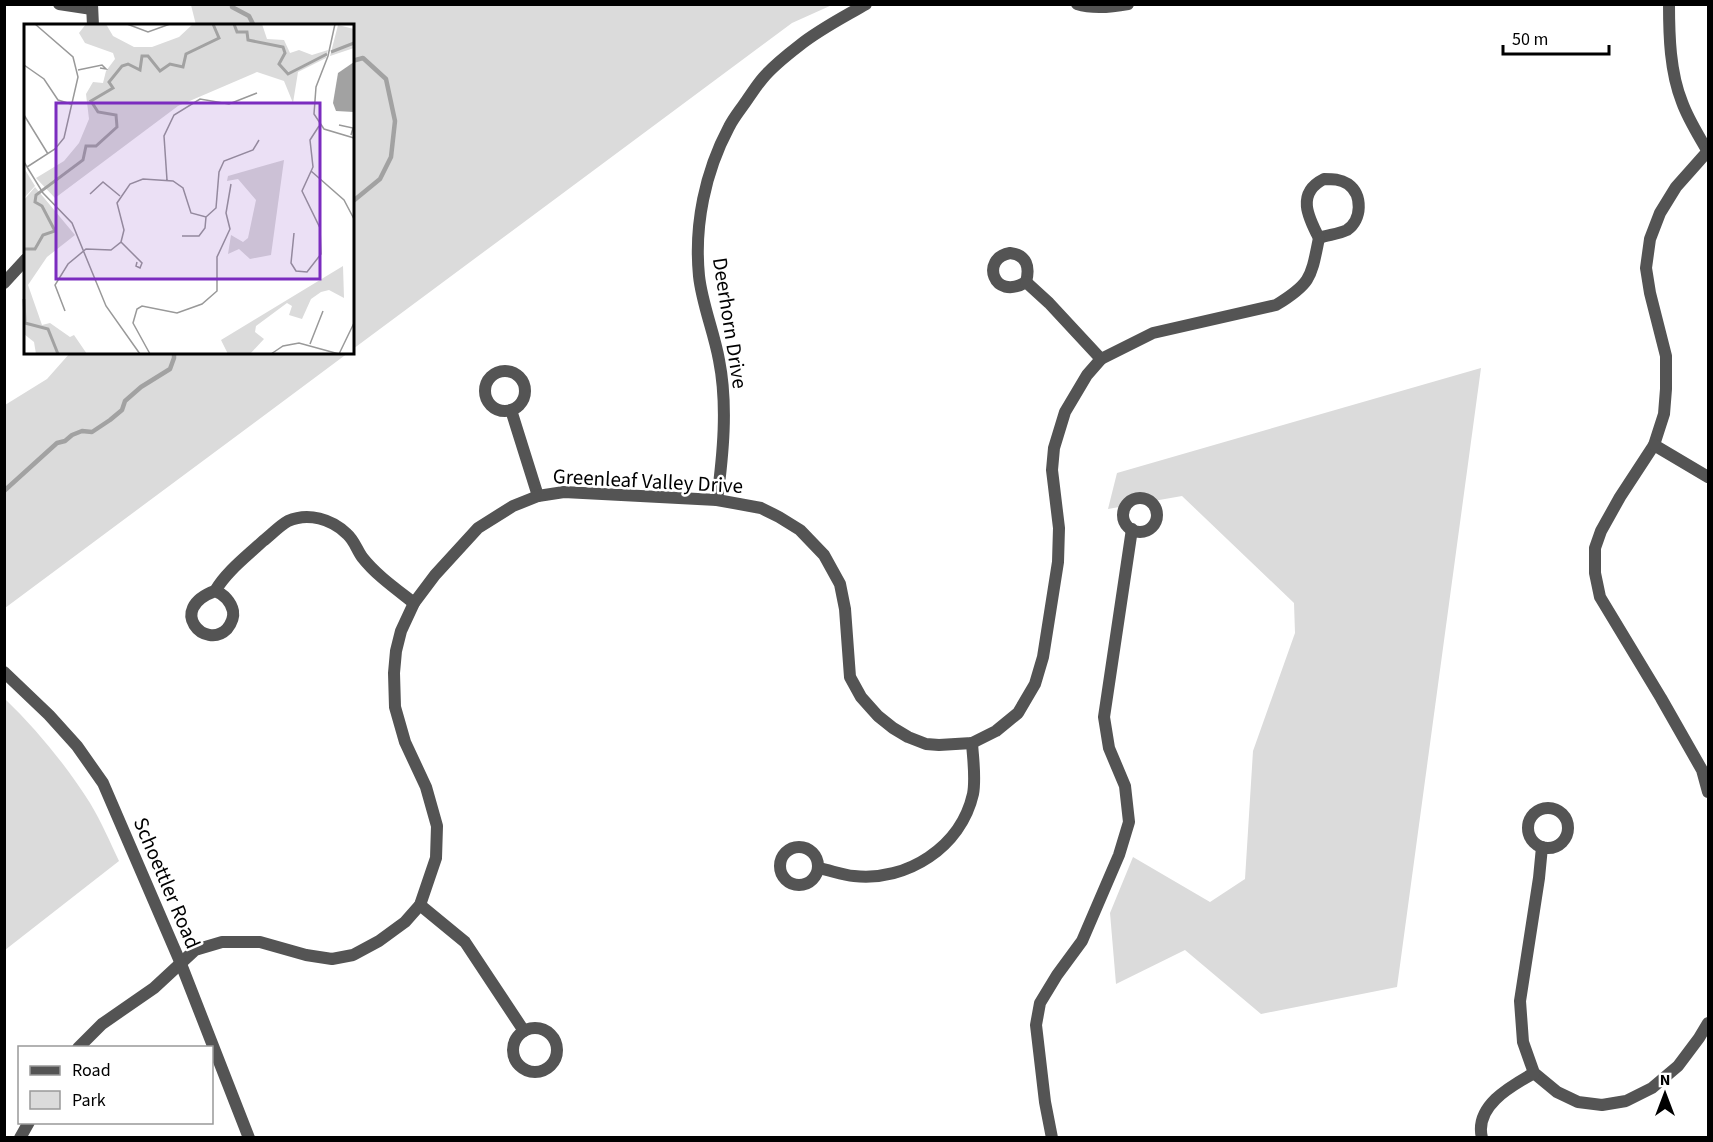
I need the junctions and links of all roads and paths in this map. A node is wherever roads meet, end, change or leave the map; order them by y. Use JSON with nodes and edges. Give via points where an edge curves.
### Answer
{"nodes":[{"id":1,"x":59,"y":4,"type":"edge"},
{"id":2,"x":866,"y":4,"type":"edge"},
{"id":3,"x":1077,"y":4,"type":"edge"},
{"id":4,"x":1128,"y":4,"type":"edge"},
{"id":5,"x":1669,"y":4,"type":"edge"},
{"id":6,"x":92,"y":7,"type":"edge"},
{"id":7,"x":93,"y":24,"type":"edge"},
{"id":8,"x":1708,"y":152,"type":"edge"},
{"id":9,"x":1319,"y":238,"type":"junction"},
{"id":10,"x":24,"y":261,"type":"edge"},
{"id":11,"x":1026,"y":282,"type":"dead end"},
{"id":12,"x":4,"y":283,"type":"edge"},
{"id":13,"x":1101,"y":359,"type":"junction"},
{"id":14,"x":511,"y":410,"type":"dead end"},
{"id":15,"x":1654,"y":445,"type":"junction"},
{"id":16,"x":1708,"y":477,"type":"edge"},
{"id":17,"x":538,"y":496,"type":"junction"},
{"id":18,"x":717,"y":500,"type":"junction"},
{"id":19,"x":1132,"y":530,"type":"dead end"},
{"id":20,"x":215,"y":591,"type":"dead end"},
{"id":21,"x":414,"y":603,"type":"junction"},
{"id":22,"x":4,"y":672,"type":"edge"},
{"id":23,"x":972,"y":743,"type":"junction"},
{"id":24,"x":1708,"y":792,"type":"edge"},
{"id":25,"x":1542,"y":847,"type":"dead end"},
{"id":26,"x":818,"y":867,"type":"dead end"},
{"id":27,"x":420,"y":905,"type":"junction"},
{"id":28,"x":181,"y":964,"type":"junction"},
{"id":29,"x":1708,"y":1023,"type":"edge"},
{"id":30,"x":524,"y":1030,"type":"dead end"},
{"id":31,"x":79,"y":1046,"type":"edge"},
{"id":32,"x":1534,"y":1073,"type":"junction"},
{"id":33,"x":28,"y":1124,"type":"edge"},
{"id":34,"x":20,"y":1137,"type":"edge"},
{"id":35,"x":249,"y":1137,"type":"edge"},
{"id":36,"x":1052,"y":1137,"type":"edge"},
{"id":37,"x":1482,"y":1137,"type":"edge"}],
"edges":[{"from":1,"to":6,"type":"street"},
{"from":2,"to":18,"type":"street","name":"Deerhorn Drive","via":[[816,33],[763,77],[730,125],[704,190],[699,276],[720,363],[724,430]]},
{"from":3,"to":4,"type":"street"},
{"from":5,"to":8,"type":"street","via":[[1674,72],[1681,101]]},
{"from":6,"to":7,"type":"street"},
{"from":8,"to":15,"type":"street","via":[[1676,187],[1650,239],[1646,268],[1666,356],[1664,414]]},
{"from":9,"to":9,"type":"street","via":[[1346,230],[1358,217],[1358,199],[1349,185],[1341,181],[1324,179],[1316,183],[1306,199],[1306,209]]},
{"from":9,"to":13,"type":"street","name":"Greenleaf Valley Drive","via":[[1313,270],[1305,284],[1276,305],[1154,333]]},
{"from":10,"to":12,"type":"street"},
{"from":11,"to":13,"type":"street"},
{"from":13,"to":23,"type":"street","name":"Greenleaf Valley Drive","via":[[1072,398],[1054,448],[1058,562],[1035,684],[1018,713],[996,731]]},
{"from":14,"to":17,"type":"street"},
{"from":15,"to":16,"type":"street"},
{"from":15,"to":24,"type":"street","via":[[1601,531],[1595,548],[1595,573],[1600,597],[1702,770]]},
{"from":17,"to":18,"type":"street","name":"Greenleaf Valley Drive","via":[[564,492]]},
{"from":17,"to":21,"type":"street","name":"Greenleaf Valley Drive","via":[[478,528]]},
{"from":18,"to":23,"type":"street","name":"Greenleaf Valley Drive","via":[[761,508],[800,530],[824,555],[840,584],[850,677],[878,716],[908,737],[926,744]]},
{"from":19,"to":36,"type":"street","via":[[1104,717],[1109,748],[1125,786],[1129,822],[1082,941],[1041,1003],[1036,1025]]},
{"from":20,"to":21,"type":"street","via":[[229,572],[273,533],[302,517],[334,523],[349,535],[362,557],[381,576]]},
{"from":21,"to":27,"type":"street","name":"Greenleaf Valley Drive","via":[[401,631],[394,673],[397,716],[426,787],[436,826],[436,858]]},
{"from":22,"to":28,"type":"street","name":"Schoettler Road","via":[[77,746],[103,783]]},
{"from":23,"to":26,"type":"street","via":[[973,793],[966,815],[942,847],[924,862],[894,874],[875,876],[854,876]]},
{"from":25,"to":32,"type":"street","via":[[1520,1001],[1522,1042]]},
{"from":27,"to":28,"type":"street","name":"Greenleaf Valley Drive","via":[[405,922],[353,955],[332,959],[260,942],[222,942],[195,950]]},
{"from":27,"to":30,"type":"street","via":[[465,942]]},
{"from":28,"to":31,"type":"street","name":"Greenleaf Valley Drive"},
{"from":28,"to":35,"type":"street","name":"Schoettler Road"},
{"from":29,"to":32,"type":"street","via":[[1678,1066],[1652,1088],[1626,1101],[1602,1105],[1578,1102],[1557,1092]]},
{"from":32,"to":37,"type":"street","via":[[1499,1095],[1484,1115]]},
{"from":33,"to":34,"type":"street"}]}
